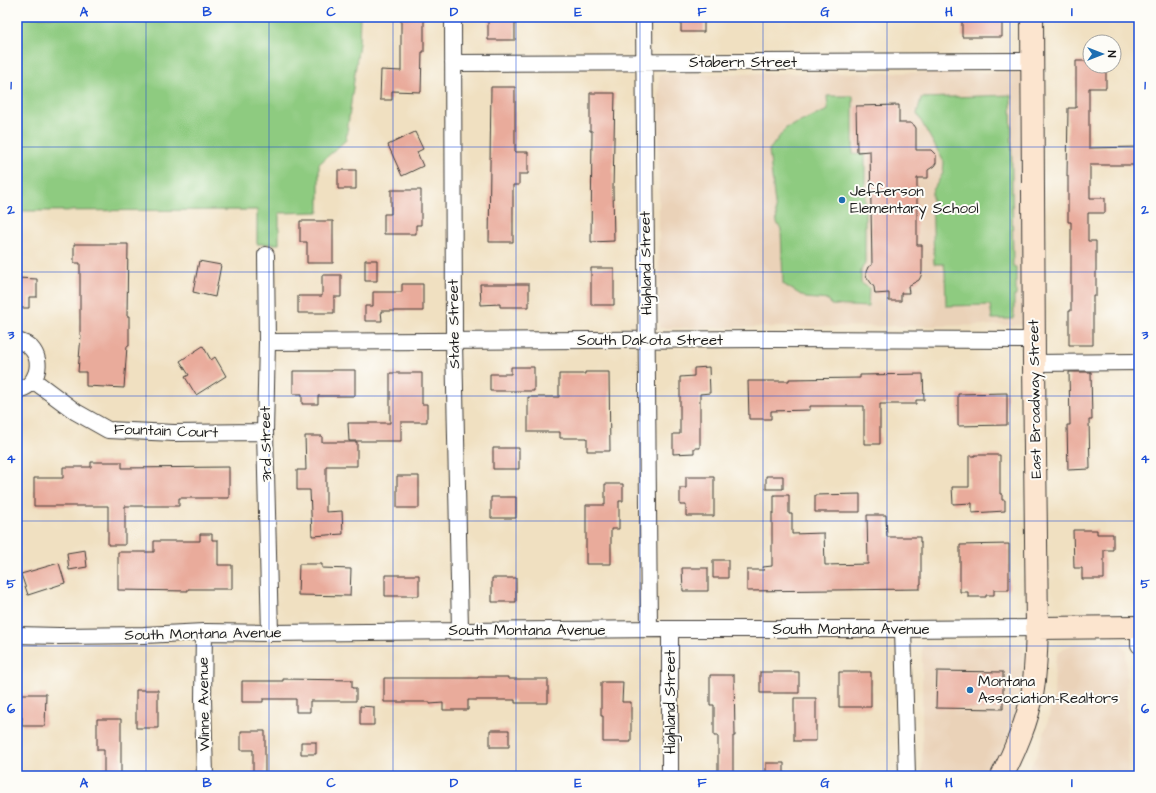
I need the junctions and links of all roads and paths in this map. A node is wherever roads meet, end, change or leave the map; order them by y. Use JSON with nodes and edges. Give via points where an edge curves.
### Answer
{"nodes":[{"id":1,"x":453,"y":17,"type":"edge"},
{"id":2,"x":644,"y":17,"type":"edge"},
{"id":3,"x":1032,"y":17,"type":"edge"},
{"id":4,"x":1033,"y":60,"type":"junction"},
{"id":5,"x":644,"y":62,"type":"junction"},
{"id":6,"x":453,"y":63,"type":"junction"},
{"id":7,"x":266,"y":255,"type":"dead end"},
{"id":8,"x":646,"y":340,"type":"junction"},
{"id":9,"x":1034,"y":340,"type":"junction"},
{"id":10,"x":17,"y":341,"type":"edge"},
{"id":11,"x":454,"y":341,"type":"junction"},
{"id":12,"x":267,"y":342,"type":"junction"},
{"id":13,"x":1139,"y":362,"type":"edge"},
{"id":14,"x":1034,"y":363,"type":"junction"},
{"id":15,"x":33,"y":380,"type":"junction"},
{"id":16,"x":17,"y":390,"type":"edge"},
{"id":17,"x":265,"y":432,"type":"junction"},
{"id":18,"x":1139,"y":627,"type":"edge"},
{"id":19,"x":1037,"y":628,"type":"junction"},
{"id":20,"x":649,"y":629,"type":"junction"},
{"id":21,"x":670,"y":629,"type":"junction"},
{"id":22,"x":903,"y":629,"type":"junction"},
{"id":23,"x":460,"y":630,"type":"junction"},
{"id":24,"x":204,"y":632,"type":"junction"},
{"id":25,"x":270,"y":633,"type":"junction"},
{"id":26,"x":17,"y":634,"type":"edge"},
{"id":27,"x":1139,"y":645,"type":"edge"},
{"id":28,"x":205,"y":776,"type":"edge"},
{"id":29,"x":670,"y":776,"type":"edge"},
{"id":30,"x":907,"y":776,"type":"edge"},
{"id":31,"x":1002,"y":776,"type":"edge"}],
"edges":[{"from":1,"to":6,"type":"street","name":"State Street"},
{"from":2,"to":5,"type":"street","name":"Highland Street"},
{"from":3,"to":4,"type":"street","name":"East Broadway Street"},
{"from":4,"to":5,"type":"street","name":"Stabern Street"},
{"from":4,"to":9,"type":"street","name":"East Broadway Street"},
{"from":5,"to":6,"type":"street","name":"Stabern Street"},
{"from":5,"to":8,"type":"street","name":"Highland Street"},
{"from":6,"to":11,"type":"street","name":"State Street"},
{"from":7,"to":12,"type":"street","name":"3rd Street"},
{"from":8,"to":9,"type":"street","name":"South Dakota Street"},
{"from":8,"to":11,"type":"street","name":"South Dakota Street"},
{"from":8,"to":20,"type":"street","name":"Highland Street"},
{"from":9,"to":14,"type":"street","name":"East Broadway Street"},
{"from":10,"to":15,"type":"street","via":[[30,347],[36,354],[37,372]]},
{"from":11,"to":12,"type":"street","name":"South Dakota Street"},
{"from":11,"to":23,"type":"street","name":"State Street"},
{"from":12,"to":17,"type":"street","name":"3rd Street"},
{"from":13,"to":14,"type":"street"},
{"from":14,"to":19,"type":"street","name":"East Broadway Street"},
{"from":15,"to":16,"type":"street","via":[[28,386]]},
{"from":15,"to":17,"type":"street","name":"Fountain Court","via":[[76,412],[108,430],[174,433]]},
{"from":17,"to":25,"type":"street","name":"3rd Street"},
{"from":18,"to":19,"type":"street"},
{"from":18,"to":27,"type":"street"},
{"from":19,"to":22,"type":"street","name":"South Montana Avenue"},
{"from":19,"to":31,"type":"street","name":"East Broadway Street","via":[[1032,697],[1012,758]]},
{"from":20,"to":21,"type":"street","name":"South Montana Avenue"},
{"from":20,"to":23,"type":"street","name":"South Montana Avenue"},
{"from":21,"to":22,"type":"street","name":"South Montana Avenue"},
{"from":21,"to":29,"type":"street","name":"Highland Street"},
{"from":22,"to":30,"type":"street"},
{"from":23,"to":25,"type":"street","name":"South Montana Avenue"},
{"from":24,"to":25,"type":"street","name":"South Montana Avenue"},
{"from":24,"to":26,"type":"street","name":"South Montana Avenue","via":[[59,636]]},
{"from":24,"to":28,"type":"street","name":"Winne Avenue"}]}
